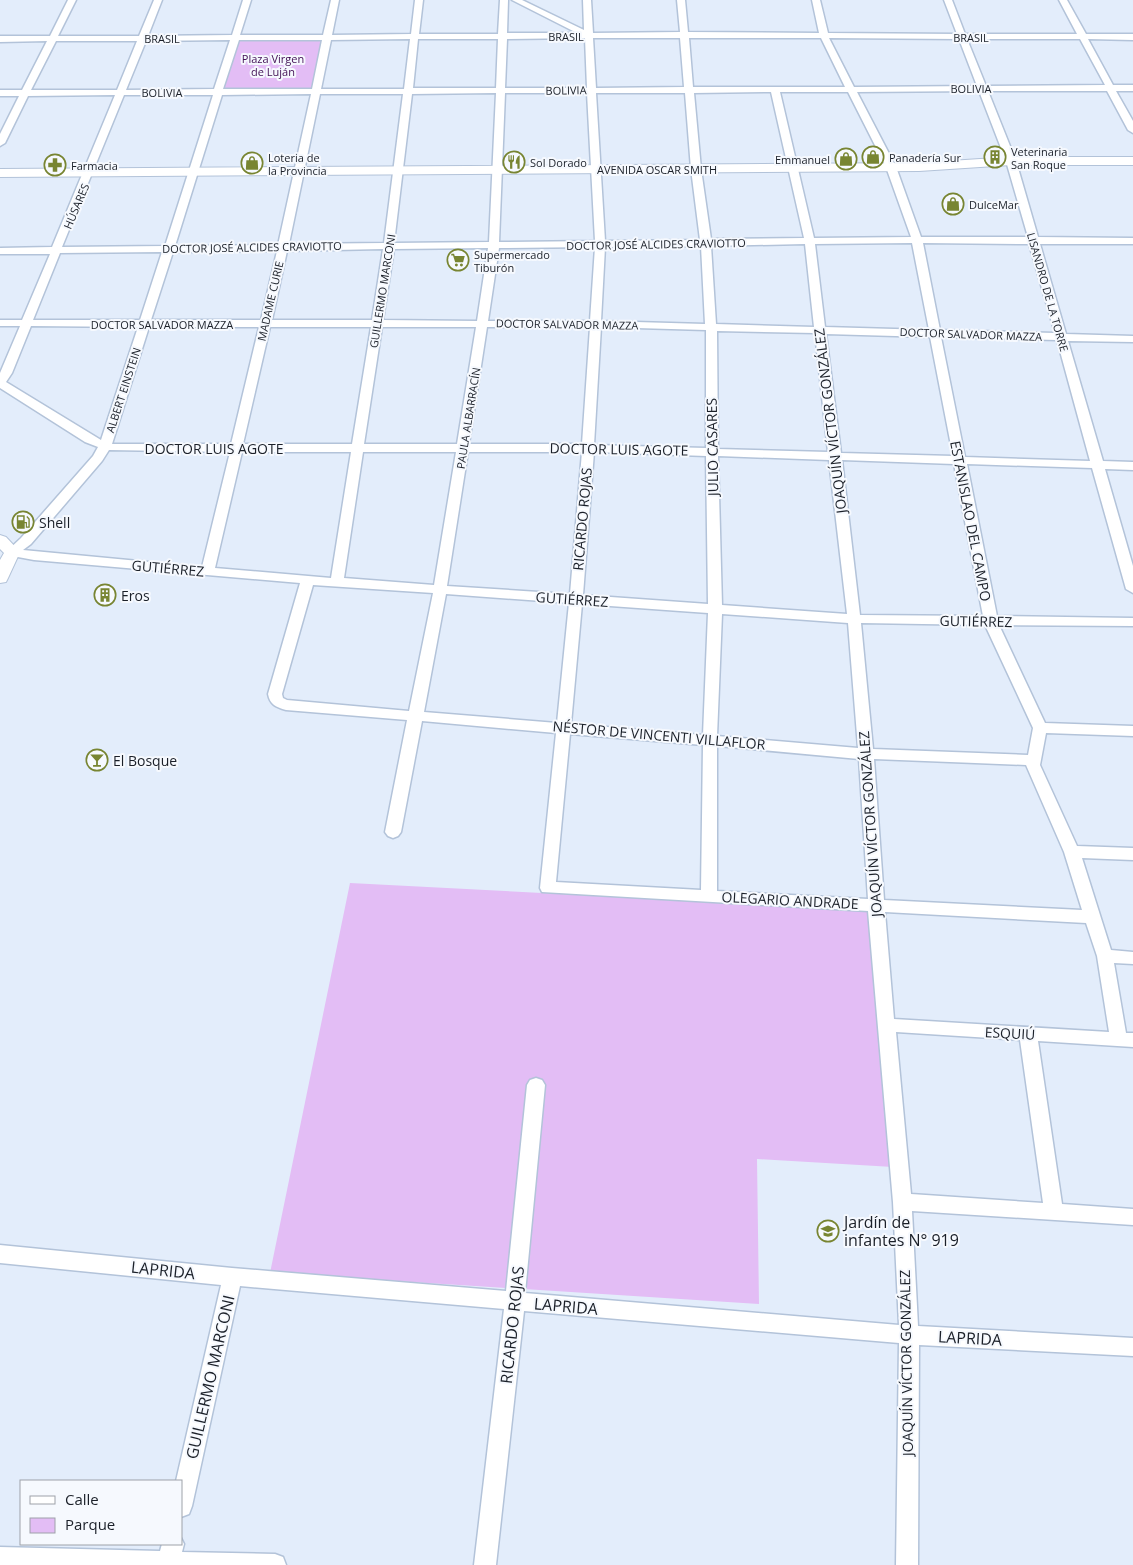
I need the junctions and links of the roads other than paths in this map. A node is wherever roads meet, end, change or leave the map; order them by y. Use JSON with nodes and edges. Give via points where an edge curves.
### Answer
{"nodes":[{"id":1,"x":72,"y":0,"type":"edge"},
{"id":2,"x":158,"y":0,"type":"edge"},
{"id":3,"x":247,"y":0,"type":"edge"},
{"id":4,"x":336,"y":0,"type":"edge"},
{"id":5,"x":419,"y":0,"type":"edge"},
{"id":6,"x":504,"y":0,"type":"edge"},
{"id":7,"x":516,"y":0,"type":"edge"},
{"id":8,"x":587,"y":0,"type":"edge"},
{"id":9,"x":681,"y":0,"type":"edge"},
{"id":10,"x":816,"y":0,"type":"edge"},
{"id":11,"x":948,"y":0,"type":"edge"},
{"id":12,"x":1063,"y":0,"type":"edge"},
{"id":13,"x":684,"y":35,"type":"junction"},
{"id":14,"x":328,"y":36,"type":"junction"},
{"id":15,"x":414,"y":36,"type":"junction"},
{"id":16,"x":501,"y":36,"type":"junction"},
{"id":17,"x":589,"y":36,"type":"junction"},
{"id":18,"x":824,"y":36,"type":"junction"},
{"id":19,"x":235,"y":37,"type":"junction"},
{"id":20,"x":962,"y":37,"type":"junction"},
{"id":21,"x":1082,"y":37,"type":"junction"},
{"id":22,"x":1133,"y":37,"type":"edge"},
{"id":23,"x":52,"y":38,"type":"junction"},
{"id":24,"x":142,"y":38,"type":"junction"},
{"id":25,"x":0,"y":39,"type":"edge"},
{"id":26,"x":851,"y":88,"type":"junction"},
{"id":27,"x":982,"y":88,"type":"junction"},
{"id":28,"x":1110,"y":88,"type":"junction"},
{"id":29,"x":1133,"y":88,"type":"edge"},
{"id":30,"x":689,"y":89,"type":"junction"},
{"id":31,"x":775,"y":89,"type":"junction"},
{"id":32,"x":592,"y":90,"type":"junction"},
{"id":33,"x":315,"y":91,"type":"junction"},
{"id":34,"x":408,"y":91,"type":"junction"},
{"id":35,"x":501,"y":91,"type":"junction"},
{"id":36,"x":121,"y":92,"type":"junction"},
{"id":37,"x":217,"y":92,"type":"junction"},
{"id":38,"x":0,"y":93,"type":"edge"},
{"id":39,"x":24,"y":93,"type":"junction"},
{"id":40,"x":1133,"y":130,"type":"edge"},
{"id":41,"x":0,"y":143,"type":"edge"},
{"id":42,"x":1011,"y":160,"type":"junction"},
{"id":43,"x":1133,"y":161,"type":"edge"},
{"id":44,"x":892,"y":167,"type":"junction"},
{"id":45,"x":794,"y":168,"type":"junction"},
{"id":46,"x":696,"y":169,"type":"junction"},
{"id":47,"x":498,"y":170,"type":"junction"},
{"id":48,"x":597,"y":170,"type":"junction"},
{"id":49,"x":193,"y":171,"type":"junction"},
{"id":50,"x":299,"y":171,"type":"junction"},
{"id":51,"x":399,"y":171,"type":"junction"},
{"id":52,"x":0,"y":173,"type":"edge"},
{"id":53,"x":90,"y":173,"type":"junction"},
{"id":54,"x":917,"y":240,"type":"junction"},
{"id":55,"x":1034,"y":240,"type":"junction"},
{"id":56,"x":1133,"y":241,"type":"edge"},
{"id":57,"x":810,"y":242,"type":"junction"},
{"id":58,"x":600,"y":244,"type":"junction"},
{"id":59,"x":706,"y":244,"type":"junction"},
{"id":60,"x":389,"y":246,"type":"junction"},
{"id":61,"x":494,"y":246,"type":"junction"},
{"id":62,"x":283,"y":247,"type":"junction"},
{"id":63,"x":170,"y":248,"type":"junction"},
{"id":64,"x":57,"y":250,"type":"junction"},
{"id":65,"x":0,"y":251,"type":"edge"},
{"id":66,"x":377,"y":323,"type":"junction"},
{"id":67,"x":0,"y":324,"type":"edge"},
{"id":68,"x":27,"y":324,"type":"junction"},
{"id":69,"x":144,"y":324,"type":"junction"},
{"id":70,"x":266,"y":324,"type":"junction"},
{"id":71,"x":482,"y":324,"type":"junction"},
{"id":72,"x":595,"y":324,"type":"junction"},
{"id":73,"x":712,"y":327,"type":"junction"},
{"id":74,"x":819,"y":329,"type":"junction"},
{"id":75,"x":935,"y":332,"type":"junction"},
{"id":76,"x":1061,"y":337,"type":"junction"},
{"id":77,"x":1133,"y":339,"type":"edge"},
{"id":78,"x":0,"y":382,"type":"edge"},
{"id":79,"x":105,"y":446,"type":"junction"},
{"id":80,"x":464,"y":447,"type":"junction"},
{"id":81,"x":236,"y":448,"type":"junction"},
{"id":82,"x":358,"y":448,"type":"junction"},
{"id":83,"x":588,"y":448,"type":"junction"},
{"id":84,"x":712,"y":452,"type":"junction"},
{"id":85,"x":835,"y":455,"type":"junction"},
{"id":86,"x":958,"y":460,"type":"junction"},
{"id":87,"x":1098,"y":464,"type":"junction"},
{"id":88,"x":1133,"y":466,"type":"edge"},
{"id":89,"x":0,"y":540,"type":"edge"},
{"id":90,"x":12,"y":552,"type":"junction"},
{"id":91,"x":208,"y":571,"type":"junction"},
{"id":92,"x":0,"y":578,"type":"edge"},
{"id":93,"x":308,"y":580,"type":"junction"},
{"id":94,"x":337,"y":582,"type":"junction"},
{"id":95,"x":1133,"y":589,"type":"edge"},
{"id":96,"x":440,"y":590,"type":"junction"},
{"id":97,"x":576,"y":599,"type":"junction"},
{"id":98,"x":716,"y":610,"type":"junction"},
{"id":99,"x":854,"y":619,"type":"junction"},
{"id":100,"x":991,"y":622,"type":"junction"},
{"id":101,"x":1133,"y":622,"type":"edge"},
{"id":102,"x":415,"y":715,"type":"junction"},
{"id":103,"x":563,"y":727,"type":"junction"},
{"id":104,"x":1040,"y":728,"type":"junction"},
{"id":105,"x":1133,"y":731,"type":"edge"},
{"id":106,"x":710,"y":740,"type":"junction"},
{"id":107,"x":866,"y":754,"type":"junction"},
{"id":108,"x":1032,"y":760,"type":"junction"},
{"id":109,"x":393,"y":832,"type":"dead end"},
{"id":110,"x":1072,"y":852,"type":"junction"},
{"id":111,"x":1133,"y":854,"type":"edge"},
{"id":112,"x":548,"y":888,"type":"joint"},
{"id":113,"x":709,"y":896,"type":"junction"},
{"id":114,"x":876,"y":905,"type":"junction"},
{"id":115,"x":1093,"y":917,"type":"junction"},
{"id":116,"x":1105,"y":956,"type":"junction"},
{"id":117,"x":1133,"y":958,"type":"edge"},
{"id":118,"x":887,"y":1026,"type":"junction"},
{"id":119,"x":1028,"y":1034,"type":"junction"},
{"id":120,"x":1126,"y":1040,"type":"edge"},
{"id":121,"x":536,"y":1084,"type":"dead end"},
{"id":122,"x":902,"y":1202,"type":"junction"},
{"id":123,"x":1054,"y":1211,"type":"junction"},
{"id":124,"x":1133,"y":1217,"type":"edge"},
{"id":125,"x":0,"y":1254,"type":"edge"},
{"id":126,"x":232,"y":1277,"type":"junction"},
{"id":127,"x":515,"y":1301,"type":"junction"},
{"id":128,"x":909,"y":1335,"type":"junction"},
{"id":129,"x":1133,"y":1347,"type":"edge"},
{"id":130,"x":182,"y":1502,"type":"edge"},
{"id":131,"x":170,"y":1557,"type":"edge"},
{"id":132,"x":0,"y":1558,"type":"edge"},
{"id":133,"x":275,"y":1565,"type":"edge"},
{"id":134,"x":485,"y":1565,"type":"edge"},
{"id":135,"x":907,"y":1565,"type":"edge"}],
"edges":[{"from":1,"to":23,"type":"street"},
{"from":2,"to":24,"type":"street","name":"HÚSARES"},
{"from":3,"to":19,"type":"street","name":"ALBERT EINSTEIN"},
{"from":4,"to":14,"type":"street","name":"MADAME CURIE"},
{"from":5,"to":15,"type":"street","name":"GUILLERMO MARCONI"},
{"from":6,"to":16,"type":"street","name":"PAULA ALBARRACÍN"},
{"from":7,"to":17,"type":"street"},
{"from":8,"to":17,"type":"street","name":"RICARDO ROJAS"},
{"from":9,"to":13,"type":"street","name":"JULIO CASARES"},
{"from":10,"to":18,"type":"street","name":"ESTANISLAO DEL CAMPO"},
{"from":11,"to":20,"type":"street","name":"LISANDRO DE LA TORRE"},
{"from":12,"to":21,"type":"street"},
{"from":13,"to":17,"type":"street","name":"BRASIL"},
{"from":13,"to":18,"type":"street","name":"BRASIL"},
{"from":13,"to":30,"type":"street","name":"JULIO CASARES"},
{"from":14,"to":15,"type":"street","name":"BRASIL"},
{"from":14,"to":19,"type":"street","name":"BRASIL"},
{"from":14,"to":33,"type":"street","name":"MADAME CURIE"},
{"from":15,"to":16,"type":"street","name":"BRASIL"},
{"from":15,"to":34,"type":"street","name":"GUILLERMO MARCONI"},
{"from":16,"to":17,"type":"street","name":"BRASIL"},
{"from":16,"to":35,"type":"street","name":"PAULA ALBARRACÍN"},
{"from":17,"to":32,"type":"street","name":"RICARDO ROJAS"},
{"from":18,"to":20,"type":"street","name":"BRASIL"},
{"from":18,"to":26,"type":"street","name":"ESTANISLAO DEL CAMPO"},
{"from":19,"to":24,"type":"street","name":"BRASIL"},
{"from":19,"to":37,"type":"street","name":"ALBERT EINSTEIN"},
{"from":20,"to":21,"type":"street","name":"BRASIL"},
{"from":20,"to":27,"type":"street","name":"LISANDRO DE LA TORRE"},
{"from":21,"to":22,"type":"street","name":"BRASIL"},
{"from":21,"to":28,"type":"street"},
{"from":23,"to":24,"type":"street","name":"BRASIL"},
{"from":23,"to":25,"type":"street","name":"BRASIL"},
{"from":23,"to":39,"type":"street"},
{"from":24,"to":36,"type":"street","name":"HÚSARES"},
{"from":26,"to":27,"type":"street","name":"BOLIVIA"},
{"from":26,"to":31,"type":"street","name":"BOLIVIA"},
{"from":26,"to":44,"type":"street","name":"ESTANISLAO DEL CAMPO"},
{"from":27,"to":28,"type":"street","name":"BOLIVIA"},
{"from":27,"to":42,"type":"street","name":"LISANDRO DE LA TORRE"},
{"from":28,"to":29,"type":"street","name":"BOLIVIA"},
{"from":28,"to":40,"type":"street"},
{"from":30,"to":31,"type":"street","name":"BOLIVIA"},
{"from":30,"to":32,"type":"street","name":"BOLIVIA"},
{"from":30,"to":46,"type":"street","name":"JULIO CASARES"},
{"from":31,"to":45,"type":"street","name":"JOAQUÍN VÍCTOR GONZÁLEZ"},
{"from":32,"to":35,"type":"street","name":"BOLIVIA"},
{"from":32,"to":48,"type":"street","name":"RICARDO ROJAS"},
{"from":33,"to":34,"type":"street","name":"BOLIVIA"},
{"from":33,"to":37,"type":"street","name":"BOLIVIA"},
{"from":33,"to":50,"type":"street","name":"MADAME CURIE"},
{"from":34,"to":35,"type":"street","name":"BOLIVIA"},
{"from":34,"to":51,"type":"street","name":"GUILLERMO MARCONI"},
{"from":35,"to":47,"type":"street","name":"PAULA ALBARRACÍN"},
{"from":36,"to":37,"type":"street","name":"BOLIVIA"},
{"from":36,"to":39,"type":"street","name":"BOLIVIA"},
{"from":36,"to":53,"type":"street","name":"HÚSARES"},
{"from":37,"to":49,"type":"street","name":"ALBERT EINSTEIN"},
{"from":38,"to":39,"type":"street","name":"BOLIVIA"},
{"from":39,"to":41,"type":"street"},
{"from":42,"to":43,"type":"main road","name":"AVENIDA OSCAR SMITH"},
{"from":42,"to":44,"type":"main road","name":"AVENIDA OSCAR SMITH"},
{"from":42,"to":55,"type":"street","name":"LISANDRO DE LA TORRE"},
{"from":44,"to":45,"type":"main road","name":"AVENIDA OSCAR SMITH"},
{"from":44,"to":54,"type":"street","name":"ESTANISLAO DEL CAMPO"},
{"from":45,"to":46,"type":"main road","name":"AVENIDA OSCAR SMITH"},
{"from":45,"to":57,"type":"street","name":"JOAQUÍN VÍCTOR GONZÁLEZ"},
{"from":46,"to":48,"type":"main road","name":"AVENIDA OSCAR SMITH"},
{"from":46,"to":59,"type":"street","name":"JULIO CASARES"},
{"from":47,"to":48,"type":"main road","name":"AVENIDA OSCAR SMITH"},
{"from":47,"to":51,"type":"main road","name":"AVENIDA OSCAR SMITH"},
{"from":47,"to":61,"type":"street","name":"PAULA ALBARRACÍN"},
{"from":48,"to":58,"type":"street","name":"RICARDO ROJAS"},
{"from":49,"to":50,"type":"main road","name":"AVENIDA OSCAR SMITH"},
{"from":49,"to":53,"type":"main road","name":"AVENIDA OSCAR SMITH"},
{"from":49,"to":63,"type":"street","name":"ALBERT EINSTEIN"},
{"from":50,"to":51,"type":"main road","name":"AVENIDA OSCAR SMITH"},
{"from":50,"to":62,"type":"street","name":"MADAME CURIE"},
{"from":51,"to":60,"type":"street","name":"GUILLERMO MARCONI"},
{"from":52,"to":53,"type":"main road","name":"AVENIDA OSCAR SMITH"},
{"from":53,"to":64,"type":"street","name":"HÚSARES"},
{"from":54,"to":55,"type":"street","name":"DOCTOR JOSÉ ALCIDES CRAVIOTTO"},
{"from":54,"to":57,"type":"street","name":"DOCTOR JOSÉ ALCIDES CRAVIOTTO"},
{"from":54,"to":75,"type":"street","name":"ESTANISLAO DEL CAMPO"},
{"from":55,"to":56,"type":"street","name":"DOCTOR JOSÉ ALCIDES CRAVIOTTO"},
{"from":55,"to":76,"type":"street","name":"LISANDRO DE LA TORRE"},
{"from":57,"to":59,"type":"street","name":"DOCTOR JOSÉ ALCIDES CRAVIOTTO"},
{"from":57,"to":74,"type":"street","name":"JOAQUÍN VÍCTOR GONZÁLEZ"},
{"from":58,"to":59,"type":"street","name":"DOCTOR JOSÉ ALCIDES CRAVIOTTO"},
{"from":58,"to":61,"type":"street","name":"DOCTOR JOSÉ ALCIDES CRAVIOTTO"},
{"from":58,"to":72,"type":"street","name":"RICARDO ROJAS"},
{"from":59,"to":73,"type":"street","name":"JULIO CASARES"},
{"from":60,"to":61,"type":"street","name":"DOCTOR JOSÉ ALCIDES CRAVIOTTO"},
{"from":60,"to":62,"type":"street","name":"DOCTOR JOSÉ ALCIDES CRAVIOTTO"},
{"from":60,"to":66,"type":"street","name":"GUILLERMO MARCONI"},
{"from":61,"to":71,"type":"street","name":"PAULA ALBARRACÍN"},
{"from":62,"to":63,"type":"street","name":"DOCTOR JOSÉ ALCIDES CRAVIOTTO"},
{"from":62,"to":70,"type":"street","name":"MADAME CURIE"},
{"from":63,"to":64,"type":"street","name":"DOCTOR JOSÉ ALCIDES CRAVIOTTO"},
{"from":63,"to":69,"type":"street","name":"ALBERT EINSTEIN"},
{"from":64,"to":65,"type":"street","name":"DOCTOR JOSÉ ALCIDES CRAVIOTTO"},
{"from":64,"to":68,"type":"street","name":"HÚSARES"},
{"from":66,"to":70,"type":"street","name":"DOCTOR SALVADOR MAZZA"},
{"from":66,"to":71,"type":"street","name":"DOCTOR SALVADOR MAZZA"},
{"from":66,"to":82,"type":"street","name":"GUILLERMO MARCONI"},
{"from":67,"to":68,"type":"street","name":"DOCTOR SALVADOR MAZZA"},
{"from":68,"to":69,"type":"street","name":"DOCTOR SALVADOR MAZZA"},
{"from":68,"to":78,"type":"street","name":"HÚSARES"},
{"from":69,"to":70,"type":"street","name":"DOCTOR SALVADOR MAZZA"},
{"from":69,"to":79,"type":"street","name":"ALBERT EINSTEIN"},
{"from":70,"to":81,"type":"street","name":"MADAME CURIE"},
{"from":71,"to":72,"type":"street","name":"DOCTOR SALVADOR MAZZA"},
{"from":71,"to":80,"type":"street","name":"PAULA ALBARRACÍN"},
{"from":72,"to":73,"type":"street","name":"DOCTOR SALVADOR MAZZA"},
{"from":72,"to":83,"type":"street","name":"RICARDO ROJAS"},
{"from":73,"to":74,"type":"street","name":"DOCTOR SALVADOR MAZZA"},
{"from":73,"to":84,"type":"street","name":"JULIO CASARES"},
{"from":74,"to":75,"type":"street","name":"DOCTOR SALVADOR MAZZA"},
{"from":74,"to":85,"type":"street","name":"JOAQUÍN VÍCTOR GONZÁLEZ"},
{"from":75,"to":76,"type":"street","name":"DOCTOR SALVADOR MAZZA"},
{"from":75,"to":86,"type":"street","name":"ESTANISLAO DEL CAMPO"},
{"from":76,"to":77,"type":"street","name":"DOCTOR SALVADOR MAZZA"},
{"from":76,"to":87,"type":"street","name":"LISANDRO DE LA TORRE"},
{"from":78,"to":79,"type":"street"},
{"from":79,"to":81,"type":"street","name":"DOCTOR LUIS AGOTE"},
{"from":79,"to":90,"type":"street","name":"ALBERT EINSTEIN","via":[[26,541]]},
{"from":80,"to":82,"type":"street","name":"DOCTOR LUIS AGOTE"},
{"from":80,"to":83,"type":"street","name":"DOCTOR LUIS AGOTE"},
{"from":80,"to":96,"type":"street","name":"PAULA ALBARRACÍN"},
{"from":81,"to":82,"type":"street","name":"DOCTOR LUIS AGOTE"},
{"from":81,"to":91,"type":"street","name":"MADAME CURIE"},
{"from":82,"to":94,"type":"street","name":"GUILLERMO MARCONI"},
{"from":83,"to":84,"type":"street","name":"DOCTOR LUIS AGOTE"},
{"from":83,"to":97,"type":"street","name":"RICARDO ROJAS"},
{"from":84,"to":85,"type":"street","name":"DOCTOR LUIS AGOTE"},
{"from":84,"to":98,"type":"street","name":"JULIO CASARES"},
{"from":85,"to":86,"type":"street","name":"DOCTOR LUIS AGOTE"},
{"from":85,"to":99,"type":"street","name":"JOAQUÍN VÍCTOR GONZÁLEZ"},
{"from":86,"to":87,"type":"street","name":"DOCTOR LUIS AGOTE"},
{"from":86,"to":100,"type":"street","name":"ESTANISLAO DEL CAMPO"},
{"from":87,"to":88,"type":"street","name":"DOCTOR LUIS AGOTE"},
{"from":87,"to":95,"type":"street","name":"LISANDRO DE LA TORRE"},
{"from":89,"to":90,"type":"main road"},
{"from":90,"to":91,"type":"street","name":"GUTIÉRREZ"},
{"from":90,"to":92,"type":"main road"},
{"from":91,"to":93,"type":"street","name":"GUTIÉRREZ"},
{"from":93,"to":94,"type":"street","name":"GUTIÉRREZ"},
{"from":93,"to":102,"type":"street","name":"NÉSTOR DE VINCENTI VILLAFLOR","via":[[276,699],[286,705]]},
{"from":94,"to":96,"type":"street","name":"GUTIÉRREZ"},
{"from":96,"to":97,"type":"street","name":"GUTIÉRREZ"},
{"from":96,"to":102,"type":"street","name":"PAULA ALBARRACÍN"},
{"from":97,"to":98,"type":"street","name":"GUTIÉRREZ"},
{"from":97,"to":103,"type":"street","name":"RICARDO ROJAS"},
{"from":98,"to":99,"type":"street","name":"GUTIÉRREZ"},
{"from":98,"to":106,"type":"street","name":"JULIO CASARES"},
{"from":99,"to":100,"type":"street","name":"GUTIÉRREZ"},
{"from":99,"to":107,"type":"street","name":"JOAQUÍN VÍCTOR GONZÁLEZ"},
{"from":100,"to":101,"type":"street","name":"GUTIÉRREZ"},
{"from":100,"to":104,"type":"street","name":"ESTANISLAO DEL CAMPO"},
{"from":102,"to":103,"type":"street","name":"NÉSTOR DE VINCENTI VILLAFLOR"},
{"from":102,"to":109,"type":"street","name":"PAULA ALBARRACÍN"},
{"from":103,"to":106,"type":"street","name":"NÉSTOR DE VINCENTI VILLAFLOR"},
{"from":103,"to":112,"type":"street","name":"RICARDO ROJAS"},
{"from":104,"to":105,"type":"street"},
{"from":104,"to":108,"type":"street"},
{"from":106,"to":107,"type":"street","name":"NÉSTOR DE VINCENTI VILLAFLOR"},
{"from":106,"to":113,"type":"street","name":"JULIO CASARES"},
{"from":107,"to":108,"type":"street","name":"NÉSTOR DE VINCENTI VILLAFLOR"},
{"from":107,"to":114,"type":"street","name":"JOAQUÍN VÍCTOR GONZÁLEZ"},
{"from":108,"to":110,"type":"street","via":[[1034,771]]},
{"from":110,"to":111,"type":"street"},
{"from":110,"to":115,"type":"street"},
{"from":112,"to":113,"type":"street","name":"OLEGARIO ANDRADE"},
{"from":113,"to":114,"type":"street","name":"OLEGARIO ANDRADE"},
{"from":114,"to":115,"type":"street","name":"OLEGARIO ANDRADE"},
{"from":114,"to":118,"type":"street","name":"JOAQUÍN VÍCTOR GONZÁLEZ"},
{"from":115,"to":116,"type":"street"},
{"from":116,"to":117,"type":"street"},
{"from":116,"to":120,"type":"street"},
{"from":118,"to":119,"type":"street","name":"ESQUIÚ"},
{"from":118,"to":122,"type":"street","name":"JOAQUÍN VÍCTOR GONZÁLEZ"},
{"from":119,"to":120,"type":"street","name":"ESQUIÚ"},
{"from":119,"to":123,"type":"street"},
{"from":121,"to":127,"type":"street","name":"RICARDO ROJAS"},
{"from":122,"to":123,"type":"street"},
{"from":122,"to":128,"type":"street","name":"JOAQUÍN VÍCTOR GONZÁLEZ"},
{"from":123,"to":124,"type":"street"},
{"from":125,"to":126,"type":"street","name":"LAPRIDA"},
{"from":126,"to":127,"type":"street","name":"LAPRIDA"},
{"from":126,"to":130,"type":"street","name":"GUILLERMO MARCONI"},
{"from":127,"to":128,"type":"street","name":"LAPRIDA"},
{"from":127,"to":134,"type":"street","name":"RICARDO ROJAS"},
{"from":128,"to":129,"type":"street","name":"LAPRIDA"},
{"from":128,"to":135,"type":"street","name":"JOAQUÍN VÍCTOR GONZÁLEZ"},
{"from":131,"to":132,"type":"street"},
{"from":131,"to":133,"type":"street"}]}
